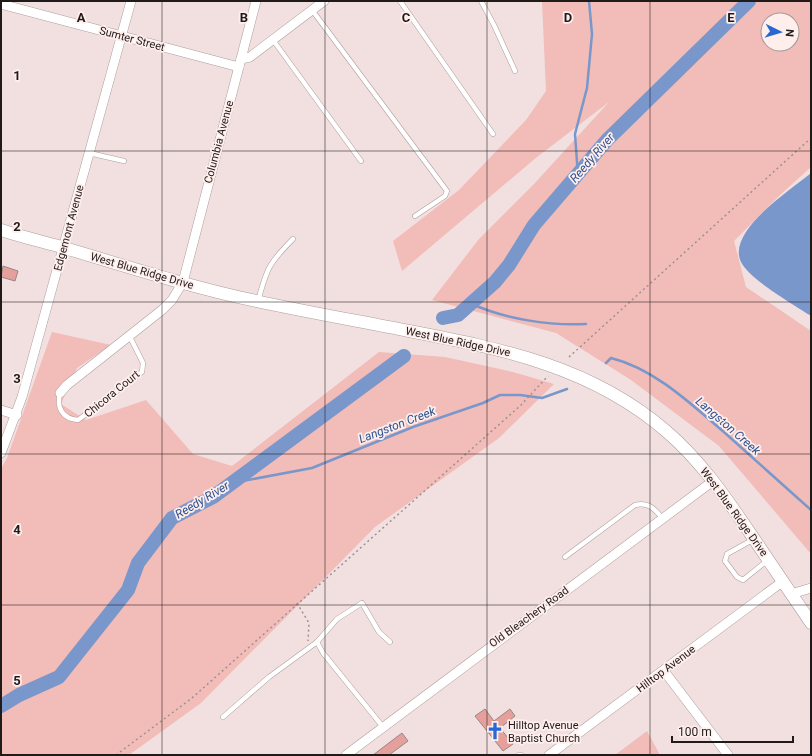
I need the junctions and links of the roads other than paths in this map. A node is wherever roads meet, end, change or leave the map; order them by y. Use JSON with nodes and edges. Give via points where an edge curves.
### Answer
{"nodes":[{"id":1,"x":131,"y":1,"type":"edge"},
{"id":2,"x":256,"y":1,"type":"edge"},
{"id":3,"x":324,"y":1,"type":"edge"},
{"id":4,"x":400,"y":1,"type":"edge"},
{"id":5,"x":481,"y":1,"type":"edge"},
{"id":6,"x":2,"y":6,"type":"edge"},
{"id":7,"x":312,"y":10,"type":"junction"},
{"id":8,"x":121,"y":36,"type":"junction"},
{"id":9,"x":273,"y":40,"type":"junction"},
{"id":10,"x":240,"y":63,"type":"junction"},
{"id":11,"x":515,"y":71,"type":"dead end"},
{"id":12,"x":493,"y":134,"type":"dead end"},
{"id":13,"x":89,"y":153,"type":"junction"},
{"id":14,"x":361,"y":161,"type":"dead end"},
{"id":15,"x":124,"y":162,"type":"dead end"},
{"id":16,"x":415,"y":216,"type":"dead end"},
{"id":17,"x":1,"y":230,"type":"edge"},
{"id":18,"x":293,"y":239,"type":"dead end"},
{"id":19,"x":63,"y":248,"type":"junction"},
{"id":20,"x":182,"y":282,"type":"junction"},
{"id":21,"x":258,"y":301,"type":"junction"},
{"id":22,"x":130,"y":337,"type":"junction"},
{"id":23,"x":60,"y":393,"type":"joint"},
{"id":24,"x":1,"y":410,"type":"edge"},
{"id":25,"x":17,"y":415,"type":"junction"},
{"id":26,"x":1,"y":453,"type":"edge"},
{"id":27,"x":713,"y":481,"type":"junction"},
{"id":28,"x":664,"y":519,"type":"junction"},
{"id":29,"x":754,"y":539,"type":"junction"},
{"id":30,"x":565,"y":557,"type":"dead end"},
{"id":31,"x":768,"y":560,"type":"junction"},
{"id":32,"x":782,"y":582,"type":"junction"},
{"id":33,"x":811,"y":588,"type":"edge"},
{"id":34,"x":790,"y":594,"type":"junction"},
{"id":35,"x":811,"y":623,"type":"edge"},
{"id":36,"x":317,"y":642,"type":"junction"},
{"id":37,"x":390,"y":642,"type":"dead end"},
{"id":38,"x":664,"y":670,"type":"junction"},
{"id":39,"x":223,"y":717,"type":"dead end"},
{"id":40,"x":382,"y":727,"type":"junction"},
{"id":41,"x":349,"y":754,"type":"edge"},
{"id":42,"x":549,"y":755,"type":"edge"},
{"id":43,"x":728,"y":755,"type":"edge"}],
"edges":[{"from":1,"to":8,"type":"street","name":"Edgemont Avenue"},
{"from":2,"to":10,"type":"street","name":"Columbia Avenue"},
{"from":3,"to":7,"type":"street"},
{"from":4,"to":12,"type":"lane"},
{"from":5,"to":11,"type":"lane"},
{"from":6,"to":8,"type":"street","name":"Sumter Street"},
{"from":7,"to":9,"type":"street"},
{"from":7,"to":16,"type":"lane","via":[[446,191],[445,196]]},
{"from":8,"to":10,"type":"street","name":"Sumter Street"},
{"from":8,"to":13,"type":"street","name":"Edgemont Avenue"},
{"from":9,"to":10,"type":"street"},
{"from":9,"to":14,"type":"lane"},
{"from":10,"to":20,"type":"street","name":"Columbia Avenue"},
{"from":13,"to":15,"type":"lane"},
{"from":13,"to":19,"type":"street","name":"Edgemont Avenue"},
{"from":17,"to":19,"type":"main road","name":"West Blue Ridge Drive"},
{"from":18,"to":21,"type":"lane","via":[[274,258],[266,271]]},
{"from":19,"to":20,"type":"main road","name":"West Blue Ridge Drive"},
{"from":19,"to":25,"type":"street","name":"Edgemont Avenue"},
{"from":20,"to":21,"type":"main road","name":"West Blue Ridge Drive"},
{"from":20,"to":22,"type":"street","name":"Chicora Court","via":[[172,300]]},
{"from":21,"to":27,"type":"main road","name":"West Blue Ridge Drive","via":[[456,340],[566,370],[607,389],[648,416],[684,448]]},
{"from":22,"to":23,"type":"street","name":"Chicora Court"},
{"from":22,"to":23,"type":"lane","name":"Chicora Court","via":[[143,363],[142,372],[78,420],[69,419],[63,414],[59,406]]},
{"from":24,"to":25,"type":"street"},
{"from":25,"to":26,"type":"street","name":"Edgemont Avenue"},
{"from":27,"to":28,"type":"street","name":"Old Bleachery Road"},
{"from":27,"to":29,"type":"main road","name":"West Blue Ridge Drive"},
{"from":28,"to":30,"type":"lane","via":[[654,508],[644,503],[635,505]]},
{"from":28,"to":40,"type":"street","name":"Old Bleachery Road"},
{"from":29,"to":31,"type":"main road","name":"West Blue Ridge Drive"},
{"from":29,"to":31,"type":"lane","via":[[727,554],[725,561],[737,577],[743,580]]},
{"from":31,"to":32,"type":"main road","name":"West Blue Ridge Drive"},
{"from":32,"to":34,"type":"main road","name":"West Blue Ridge Drive"},
{"from":32,"to":38,"type":"street","name":"Hilltop Avenue"},
{"from":33,"to":34,"type":"street"},
{"from":34,"to":35,"type":"main road","name":"West Blue Ridge Drive"},
{"from":36,"to":37,"type":"lane","via":[[337,619],[362,603],[379,632]]},
{"from":36,"to":39,"type":"lane","via":[[269,677]]},
{"from":36,"to":40,"type":"lane"},
{"from":38,"to":42,"type":"street","name":"Hilltop Avenue"},
{"from":38,"to":43,"type":"street"},
{"from":40,"to":41,"type":"street","name":"Old Bleachery Road"}]}
